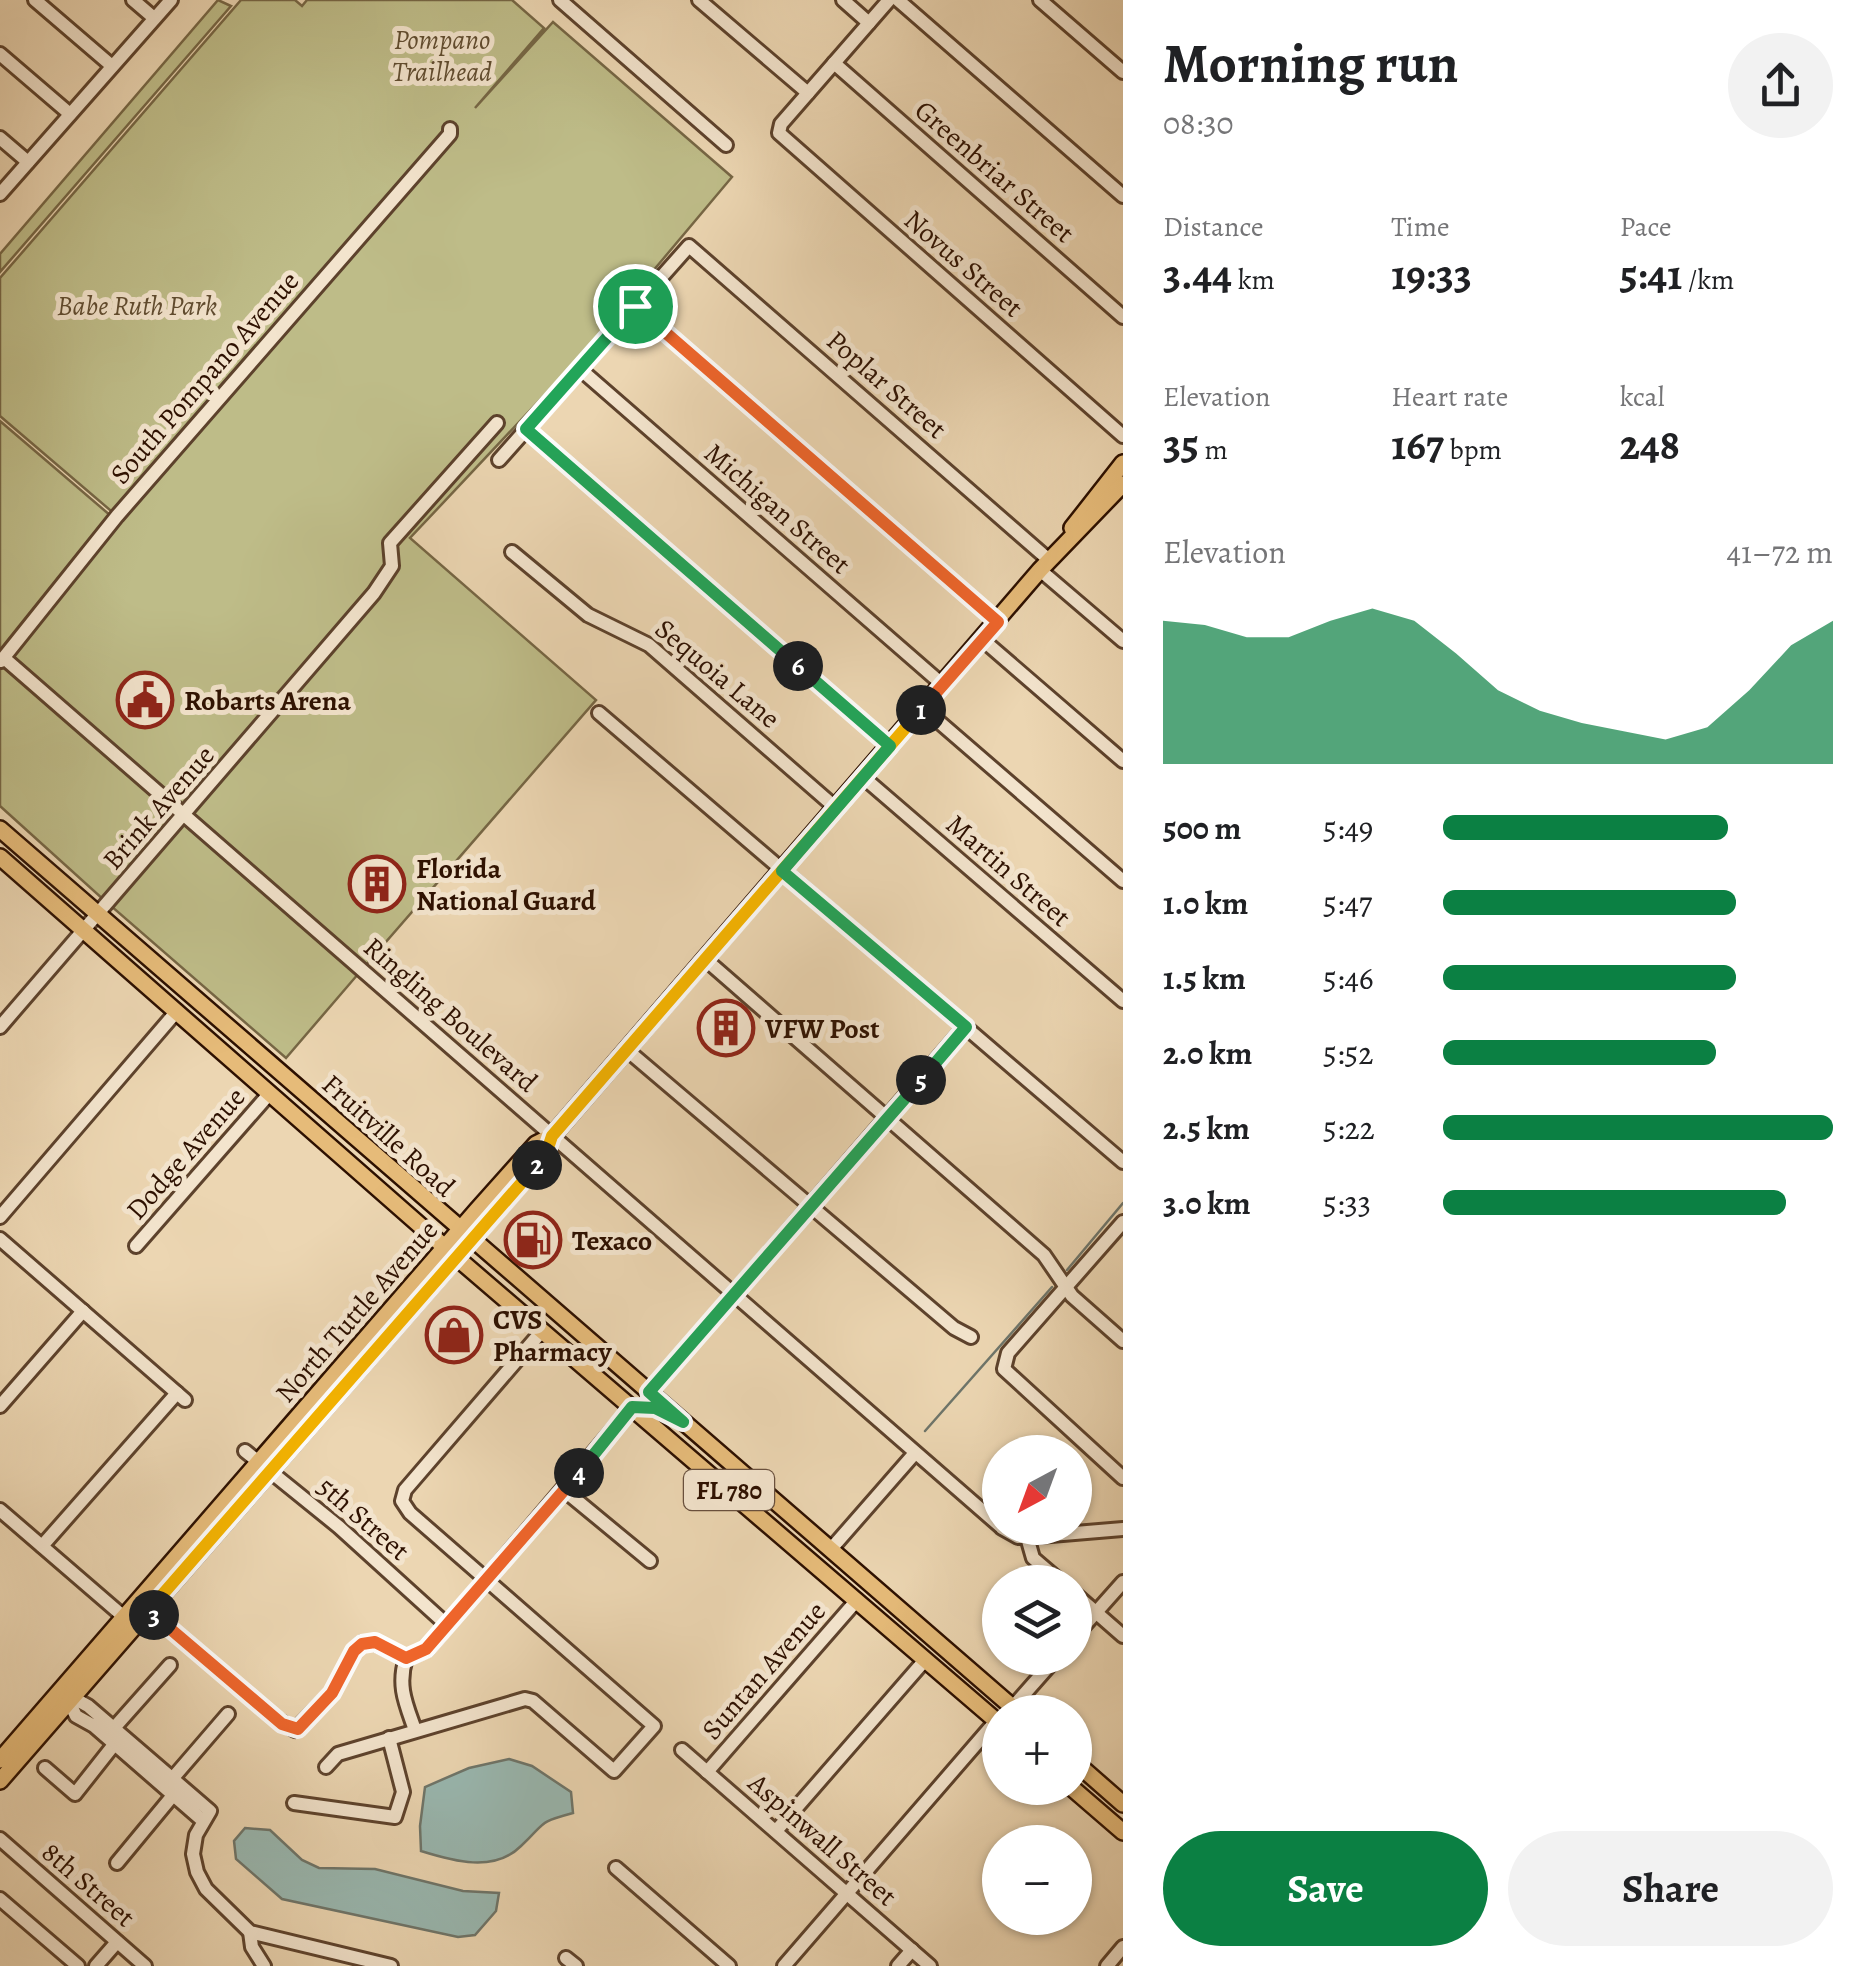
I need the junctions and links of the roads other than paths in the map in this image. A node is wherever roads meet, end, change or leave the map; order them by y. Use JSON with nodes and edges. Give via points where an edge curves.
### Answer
{"nodes":[{"id":1,"x":35,"y":0,"type":"edge"},
{"id":2,"x":132,"y":0,"type":"edge"},
{"id":3,"x":170,"y":0,"type":"edge"},
{"id":4,"x":560,"y":0,"type":"edge"},
{"id":5,"x":699,"y":0,"type":"edge"},
{"id":6,"x":843,"y":0,"type":"edge"},
{"id":7,"x":889,"y":0,"type":"edge"},
{"id":8,"x":898,"y":0,"type":"edge"},
{"id":9,"x":1040,"y":0,"type":"edge"},
{"id":10,"x":154,"y":18,"type":"junction"},
{"id":11,"x":869,"y":23,"type":"junction"},
{"id":12,"x":0,"y":54,"type":"edge"},
{"id":13,"x":834,"y":63,"type":"junction"},
{"id":14,"x":112,"y":66,"type":"junction"},
{"id":15,"x":1123,"y":72,"type":"edge"},
{"id":16,"x":808,"y":94,"type":"junction"},
{"id":17,"x":70,"y":114,"type":"junction"},
{"id":18,"x":450,"y":129,"type":"dead end"},
{"id":19,"x":0,"y":138,"type":"edge"},
{"id":20,"x":726,"y":144,"type":"dead end"},
{"id":21,"x":28,"y":162,"type":"junction"},
{"id":22,"x":0,"y":194,"type":"edge"},
{"id":23,"x":1123,"y":196,"type":"edge"},
{"id":24,"x":635,"y":306,"type":"junction"},
{"id":25,"x":1123,"y":317,"type":"edge"},
{"id":26,"x":580,"y":369,"type":"junction"},
{"id":27,"x":498,"y":423,"type":"dead end"},
{"id":28,"x":526,"y":429,"type":"junction"},
{"id":29,"x":1123,"y":436,"type":"edge"},
{"id":30,"x":499,"y":460,"type":"dead end"},
{"id":31,"x":1123,"y":463,"type":"edge"},
{"id":32,"x":1123,"y":484,"type":"edge"},
{"id":33,"x":512,"y":552,"type":"dead end"},
{"id":34,"x":1044,"y":565,"type":"junction"},
{"id":35,"x":998,"y":622,"type":"junction"},
{"id":36,"x":982,"y":640,"type":"junction"},
{"id":37,"x":1123,"y":641,"type":"edge"},
{"id":38,"x":2,"y":660,"type":"edge"},
{"id":39,"x":943,"y":685,"type":"junction"},
{"id":40,"x":923,"y":708,"type":"junction"},
{"id":41,"x":599,"y":712,"type":"dead end"},
{"id":42,"x":890,"y":746,"type":"junction"},
{"id":43,"x":1123,"y":761,"type":"edge"},
{"id":44,"x":863,"y":777,"type":"junction"},
{"id":45,"x":836,"y":808,"type":"junction"},
{"id":46,"x":185,"y":814,"type":"junction"},
{"id":47,"x":0,"y":829,"type":"edge"},
{"id":48,"x":0,"y":856,"type":"edge"},
{"id":49,"x":782,"y":871,"type":"junction"},
{"id":50,"x":1123,"y":881,"type":"edge"},
{"id":51,"x":99,"y":914,"type":"junction"},
{"id":52,"x":85,"y":930,"type":"junction"},
{"id":53,"x":705,"y":959,"type":"junction"},
{"id":54,"x":1123,"y":1001,"type":"edge"},
{"id":55,"x":177,"y":1011,"type":"junction"},
{"id":56,"x":0,"y":1027,"type":"edge"},
{"id":57,"x":966,"y":1027,"type":"junction"},
{"id":58,"x":627,"y":1050,"type":"junction"},
{"id":59,"x":270,"y":1093,"type":"junction"},
{"id":60,"x":887,"y":1119,"type":"junction"},
{"id":61,"x":552,"y":1136,"type":"junction"},
{"id":62,"x":1123,"y":1162,"type":"edge"},
{"id":63,"x":809,"y":1208,"type":"junction"},
{"id":64,"x":0,"y":1218,"type":"edge"},
{"id":65,"x":1123,"y":1222,"type":"edge"},
{"id":66,"x":465,"y":1235,"type":"junction"},
{"id":67,"x":0,"y":1239,"type":"edge"},
{"id":68,"x":136,"y":1246,"type":"dead end"},
{"id":69,"x":450,"y":1252,"type":"junction"},
{"id":70,"x":1066,"y":1288,"type":"junction"},
{"id":71,"x":734,"y":1295,"type":"junction"},
{"id":72,"x":83,"y":1311,"type":"junction"},
{"id":73,"x":542,"y":1331,"type":"junction"},
{"id":74,"x":971,"y":1337,"type":"dead end"},
{"id":75,"x":1123,"y":1342,"type":"edge"},
{"id":76,"x":649,"y":1392,"type":"junction"},
{"id":77,"x":0,"y":1406,"type":"edge"},
{"id":78,"x":632,"y":1407,"type":"junction"},
{"id":79,"x":683,"y":1422,"type":"junction"},
{"id":80,"x":245,"y":1451,"type":"dead end"},
{"id":81,"x":916,"y":1453,"type":"junction"},
{"id":82,"x":264,"y":1468,"type":"junction"},
{"id":83,"x":1123,"y":1478,"type":"edge"},
{"id":84,"x":564,"y":1490,"type":"junction"},
{"id":85,"x":0,"y":1510,"type":"edge"},
{"id":86,"x":982,"y":1510,"type":"edge"},
{"id":87,"x":1123,"y":1528,"type":"edge"},
{"id":88,"x":1092,"y":1531,"type":"edge"},
{"id":89,"x":42,"y":1546,"type":"junction"},
{"id":90,"x":831,"y":1549,"type":"junction"},
{"id":91,"x":650,"y":1561,"type":"dead end"},
{"id":92,"x":486,"y":1580,"type":"junction"},
{"id":93,"x":1123,"y":1582,"type":"edge"},
{"id":94,"x":857,"y":1600,"type":"junction"},
{"id":95,"x":143,"y":1606,"type":"junction"},
{"id":96,"x":1092,"y":1609,"type":"edge"},
{"id":97,"x":1096,"y":1612,"type":"junction"},
{"id":98,"x":124,"y":1617,"type":"junction"},
{"id":99,"x":1092,"y":1617,"type":"edge"},
{"id":100,"x":447,"y":1625,"type":"junction"},
{"id":101,"x":1123,"y":1636,"type":"edge"},
{"id":102,"x":406,"y":1658,"type":"junction"},
{"id":103,"x":924,"y":1660,"type":"junction"},
{"id":104,"x":170,"y":1665,"type":"dead end"},
{"id":105,"x":1043,"y":1675,"type":"edge"},
{"id":106,"x":998,"y":1695,"type":"edge"},
{"id":107,"x":1027,"y":1695,"type":"edge"},
{"id":108,"x":69,"y":1702,"type":"junction"},
{"id":109,"x":982,"y":1709,"type":"edge"},
{"id":110,"x":228,"y":1714,"type":"dead end"},
{"id":111,"x":415,"y":1730,"type":"junction"},
{"id":112,"x":117,"y":1736,"type":"junction"},
{"id":113,"x":389,"y":1738,"type":"junction"},
{"id":114,"x":982,"y":1740,"type":"edge"},
{"id":115,"x":682,"y":1750,"type":"dead end"},
{"id":116,"x":0,"y":1760,"type":"edge"},
{"id":117,"x":326,"y":1767,"type":"dead end"},
{"id":118,"x":45,"y":1768,"type":"dead end"},
{"id":119,"x":707,"y":1772,"type":"junction"},
{"id":120,"x":1092,"y":1777,"type":"edge"},
{"id":121,"x":0,"y":1781,"type":"edge"},
{"id":122,"x":176,"y":1786,"type":"junction"},
{"id":123,"x":294,"y":1804,"type":"dead end"},
{"id":124,"x":1123,"y":1804,"type":"edge"},
{"id":125,"x":1092,"y":1805,"type":"edge"},
{"id":126,"x":776,"y":1831,"type":"junction"},
{"id":127,"x":1123,"y":1832,"type":"edge"},
{"id":128,"x":0,"y":1839,"type":"edge"},
{"id":129,"x":117,"y":1864,"type":"dead end"},
{"id":130,"x":616,"y":1868,"type":"dead end"},
{"id":131,"x":846,"y":1893,"type":"junction"},
{"id":132,"x":0,"y":1898,"type":"edge"},
{"id":133,"x":250,"y":1932,"type":"junction"},
{"id":134,"x":118,"y":1942,"type":"junction"},
{"id":135,"x":1123,"y":1947,"type":"edge"},
{"id":136,"x":912,"y":1950,"type":"junction"},
{"id":137,"x":78,"y":1966,"type":"edge"},
{"id":138,"x":96,"y":1966,"type":"edge"},
{"id":139,"x":144,"y":1966,"type":"edge"},
{"id":140,"x":264,"y":1966,"type":"edge"},
{"id":141,"x":391,"y":1966,"type":"edge"},
{"id":142,"x":730,"y":1966,"type":"edge"},
{"id":143,"x":784,"y":1966,"type":"edge"},
{"id":144,"x":898,"y":1966,"type":"edge"},
{"id":145,"x":930,"y":1966,"type":"edge"},
{"id":146,"x":1107,"y":1966,"type":"edge"}],
"edges":[{"from":1,"to":14,"type":"street"},
{"from":2,"to":10,"type":"street"},
{"from":3,"to":10,"type":"street"},
{"from":4,"to":20,"type":"street"},
{"from":5,"to":16,"type":"street"},
{"from":6,"to":11,"type":"street"},
{"from":7,"to":11,"type":"street"},
{"from":8,"to":23,"type":"street"},
{"from":9,"to":15,"type":"street"},
{"from":10,"to":14,"type":"street"},
{"from":11,"to":13,"type":"street"},
{"from":12,"to":17,"type":"street"},
{"from":13,"to":16,"type":"street"},
{"from":13,"to":25,"type":"street","name":"Greenbriar Street"},
{"from":14,"to":17,"type":"street"},
{"from":16,"to":29,"type":"street","name":"Novus Street","via":[[781,124],[782,136]]},
{"from":17,"to":21,"type":"street"},
{"from":18,"to":38,"type":"street","name":"South Pompano Avenue"},
{"from":19,"to":21,"type":"street"},
{"from":21,"to":22,"type":"street"},
{"from":24,"to":26,"type":"street"},
{"from":24,"to":34,"type":"street","name":"Poplar Street","via":[[692,247]]},
{"from":24,"to":35,"type":"street"},
{"from":26,"to":28,"type":"street"},
{"from":26,"to":39,"type":"street","name":"Michigan Street"},
{"from":27,"to":46,"type":"street","name":"Brink Avenue","via":[[390,542],[392,566],[381,586]]},
{"from":28,"to":30,"type":"street"},
{"from":28,"to":42,"type":"street"},
{"from":31,"to":34,"type":"main road"},
{"from":32,"to":34,"type":"main road"},
{"from":33,"to":45,"type":"street","name":"Sequoia Lane","via":[[588,615],[650,644]]},
{"from":34,"to":35,"type":"main road","name":"North Tuttle Avenue"},
{"from":34,"to":37,"type":"street","name":"Poplar Street"},
{"from":35,"to":36,"type":"main road","name":"North Tuttle Avenue"},
{"from":36,"to":39,"type":"main road","name":"North Tuttle Avenue"},
{"from":36,"to":43,"type":"street"},
{"from":38,"to":46,"type":"street","name":"Ringling Boulevard"},
{"from":39,"to":40,"type":"main road","name":"North Tuttle Avenue"},
{"from":40,"to":42,"type":"main road","name":"North Tuttle Avenue"},
{"from":40,"to":50,"type":"street"},
{"from":41,"to":49,"type":"street"},
{"from":42,"to":44,"type":"main road","name":"North Tuttle Avenue"},
{"from":44,"to":45,"type":"main road","name":"North Tuttle Avenue"},
{"from":44,"to":54,"type":"street","name":"Martin Street"},
{"from":45,"to":49,"type":"main road","name":"North Tuttle Avenue"},
{"from":46,"to":51,"type":"street","name":"Brink Avenue"},
{"from":46,"to":61,"type":"street","name":"Ringling Boulevard"},
{"from":47,"to":51,"type":"main road","name":"Fruitville Road","number":"FL 780"},
{"from":48,"to":52,"type":"main road","name":"Fruitville Road","number":"FL 780"},
{"from":49,"to":53,"type":"main road","name":"North Tuttle Avenue"},
{"from":49,"to":57,"type":"street"},
{"from":51,"to":52,"type":"street","name":"Brink Avenue"},
{"from":51,"to":66,"type":"main road","name":"Fruitville Road","number":"FL 780"},
{"from":52,"to":55,"type":"main road","name":"Fruitville Road","number":"FL 780"},
{"from":52,"to":56,"type":"street","name":"Brink Avenue"},
{"from":53,"to":58,"type":"main road","name":"North Tuttle Avenue"},
{"from":53,"to":60,"type":"street"},
{"from":55,"to":59,"type":"main road","name":"Fruitville Road","number":"FL 780"},
{"from":55,"to":64,"type":"street"},
{"from":57,"to":60,"type":"street"},
{"from":57,"to":62,"type":"street"},
{"from":58,"to":61,"type":"main road","name":"North Tuttle Avenue"},
{"from":58,"to":63,"type":"street"},
{"from":59,"to":68,"type":"street","name":"Dodge Avenue"},
{"from":59,"to":69,"type":"main road","name":"Fruitville Road","number":"FL 780"},
{"from":60,"to":63,"type":"street"},
{"from":60,"to":70,"type":"street","via":[[1044,1255]]},
{"from":61,"to":66,"type":"main road","name":"North Tuttle Avenue","via":[[536,1144]]},
{"from":61,"to":71,"type":"street","name":"Ringling Boulevard"},
{"from":63,"to":71,"type":"street"},
{"from":63,"to":74,"type":"street"},
{"from":65,"to":70,"type":"street"},
{"from":66,"to":69,"type":"main road","name":"North Tuttle Avenue"},
{"from":66,"to":76,"type":"main road","name":"Fruitville Road","number":"FL 780"},
{"from":67,"to":72,"type":"street"},
{"from":69,"to":73,"type":"main road","name":"Fruitville Road","number":"FL 780"},
{"from":69,"to":82,"type":"main road","name":"North Tuttle Avenue"},
{"from":70,"to":75,"type":"street"},
{"from":70,"to":83,"type":"street","via":[[1008,1353],[1006,1375]]},
{"from":71,"to":76,"type":"street"},
{"from":71,"to":81,"type":"street","name":"Ringling Boulevard"},
{"from":72,"to":77,"type":"street"},
{"from":72,"to":89,"type":"street","via":[[181,1397]]},
{"from":73,"to":78,"type":"main road","name":"Fruitville Road","number":"FL 780"},
{"from":73,"to":92,"type":"street","via":[[402,1500]]},
{"from":76,"to":79,"type":"main road","name":"Fruitville Road","number":"FL 780"},
{"from":78,"to":79,"type":"main road","via":[[655,1408]]},
{"from":78,"to":84,"type":"street"},
{"from":78,"to":94,"type":"main road","name":"Fruitville Road","number":"FL 780"},
{"from":79,"to":90,"type":"main road","name":"Fruitville Road","number":"FL 780"},
{"from":80,"to":82,"type":"street","name":"5th Street"},
{"from":81,"to":86,"type":"street","name":"Ringling Boulevard"},
{"from":81,"to":90,"type":"street"},
{"from":82,"to":95,"type":"main road","name":"North Tuttle Avenue"},
{"from":82,"to":100,"type":"street","name":"5th Street"},
{"from":84,"to":91,"type":"street"},
{"from":84,"to":92,"type":"street"},
{"from":85,"to":89,"type":"street"},
{"from":87,"to":88,"type":"street","name":"Ringling Boulevard"},
{"from":89,"to":98,"type":"street"},
{"from":90,"to":106,"type":"main road","name":"Fruitville Road","number":"FL 780"},
{"from":92,"to":100,"type":"street"},
{"from":92,"to":111,"type":"street","via":[[654,1726],[614,1771],[530,1700]]},
{"from":93,"to":97,"type":"street"},
{"from":94,"to":103,"type":"main road","name":"Fruitville Road","number":"FL 780"},
{"from":94,"to":119,"type":"street","name":"Suntan Avenue"},
{"from":95,"to":98,"type":"main road","name":"North Tuttle Avenue"},
{"from":95,"to":102,"type":"street","via":[[295,1730],[332,1693],[362,1644],[375,1642]]},
{"from":95,"to":108,"type":"main road","name":"North Tuttle Avenue"},
{"from":96,"to":97,"type":"street"},
{"from":97,"to":99,"type":"street"},
{"from":97,"to":101,"type":"street"},
{"from":98,"to":116,"type":"main road","name":"North Tuttle Avenue"},
{"from":100,"to":102,"type":"street","via":[[426,1649]]},
{"from":102,"to":111,"type":"street","via":[[401,1689]]},
{"from":103,"to":109,"type":"main road","name":"Fruitville Road","number":"FL 780"},
{"from":103,"to":126,"type":"street"},
{"from":104,"to":112,"type":"street"},
{"from":105,"to":107,"type":"street"},
{"from":108,"to":112,"type":"street","via":[[76,1716]]},
{"from":108,"to":121,"type":"main road","name":"North Tuttle Avenue"},
{"from":110,"to":122,"type":"street"},
{"from":111,"to":113,"type":"street"},
{"from":112,"to":118,"type":"street","via":[[75,1794]]},
{"from":112,"to":122,"type":"street"},
{"from":113,"to":117,"type":"street","via":[[338,1754]]},
{"from":113,"to":123,"type":"street","via":[[402,1792],[395,1817]]},
{"from":114,"to":131,"type":"street"},
{"from":115,"to":119,"type":"street","name":"Aspinwall Street"},
{"from":119,"to":126,"type":"street","name":"Aspinwall Street"},
{"from":120,"to":124,"type":"main road"},
{"from":122,"to":129,"type":"street"},
{"from":122,"to":133,"type":"street","via":[[206,1816],[193,1846],[196,1872]]},
{"from":125,"to":127,"type":"main road"},
{"from":126,"to":131,"type":"street","name":"Aspinwall Street"},
{"from":128,"to":134,"type":"street","name":"8th Street"},
{"from":130,"to":142,"type":"street"},
{"from":131,"to":136,"type":"street","name":"Aspinwall Street"},
{"from":131,"to":143,"type":"street"},
{"from":132,"to":137,"type":"street"},
{"from":133,"to":140,"type":"street"},
{"from":133,"to":141,"type":"street"},
{"from":134,"to":138,"type":"street"},
{"from":134,"to":139,"type":"street","name":"8th Street"},
{"from":135,"to":146,"type":"street"},
{"from":136,"to":144,"type":"street"},
{"from":136,"to":145,"type":"street","name":"Aspinwall Street"}]}
